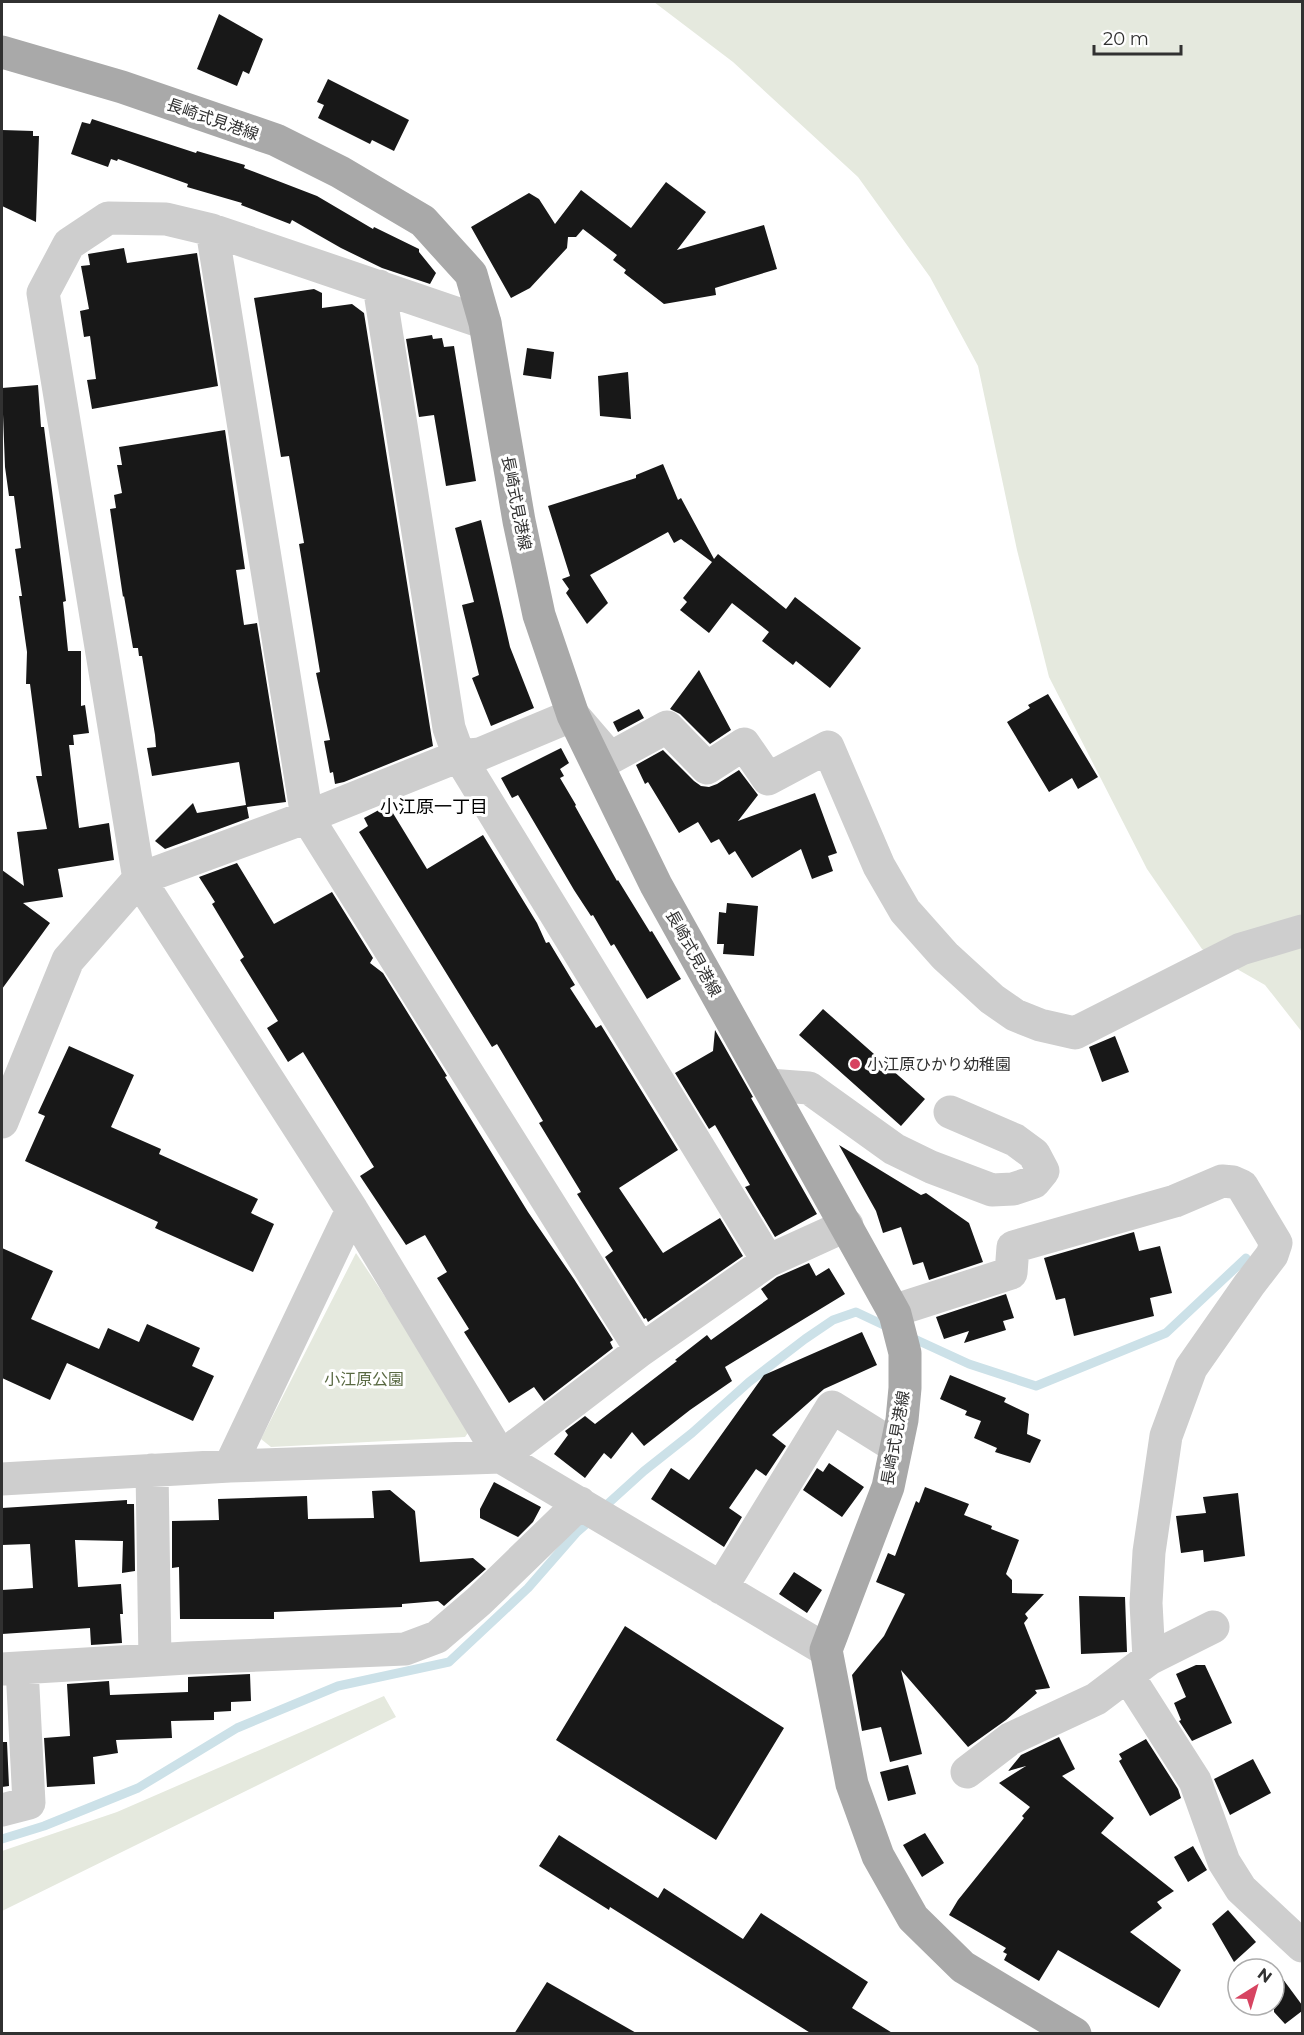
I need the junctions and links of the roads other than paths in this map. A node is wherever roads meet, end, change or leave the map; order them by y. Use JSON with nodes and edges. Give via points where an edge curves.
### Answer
{"nodes":[{"id":1,"x":2,"y":52,"type":"edge"},
{"id":2,"x":212,"y":230,"type":"junction"},
{"id":3,"x":380,"y":286,"type":"junction"},
{"id":4,"x":485,"y":323,"type":"junction"},
{"id":5,"x":573,"y":715,"type":"junction"},
{"id":6,"x":459,"y":756,"type":"junction"},
{"id":7,"x":307,"y":818,"type":"junction"},
{"id":8,"x":139,"y":879,"type":"junction"},
{"id":9,"x":1302,"y":931,"type":"edge"},
{"id":10,"x":768,"y":1085,"type":"junction"},
{"id":11,"x":950,"y":1112,"type":"dead end"},
{"id":12,"x":2,"y":1122,"type":"edge"},
{"id":13,"x":352,"y":1210,"type":"junction"},
{"id":14,"x":847,"y":1225,"type":"junction"},
{"id":15,"x":768,"y":1261,"type":"junction"},
{"id":16,"x":894,"y":1313,"type":"junction"},
{"id":17,"x":641,"y":1350,"type":"junction"},
{"id":18,"x":896,"y":1447,"type":"junction"},
{"id":19,"x":501,"y":1457,"type":"junction"},
{"id":20,"x":230,"y":1466,"type":"junction"},
{"id":21,"x":152,"y":1470,"type":"junction"},
{"id":22,"x":2,"y":1479,"type":"edge"},
{"id":23,"x":580,"y":1503,"type":"junction"},
{"id":24,"x":721,"y":1588,"type":"junction"},
{"id":25,"x":1213,"y":1627,"type":"dead end"},
{"id":26,"x":826,"y":1650,"type":"junction"},
{"id":27,"x":154,"y":1660,"type":"junction"},
{"id":28,"x":1138,"y":1667,"type":"junction"},
{"id":29,"x":11,"y":1669,"type":"edge"},
{"id":30,"x":967,"y":1772,"type":"dead end"},
{"id":31,"x":2,"y":1810,"type":"edge"},
{"id":32,"x":1302,"y":1946,"type":"edge"},
{"id":33,"x":1075,"y":2034,"type":"edge"}],
"edges":[{"from":1,"to":4,"type":"main road","name":"長崎式見港線","via":[[122,87],[276,140],[340,172],[423,221],[471,274]]},
{"from":2,"to":3,"type":"street"},
{"from":2,"to":7,"type":"street"},
{"from":2,"to":8,"type":"street","via":[[166,219],[108,218],[69,244],[43,293]]},
{"from":3,"to":4,"type":"street"},
{"from":3,"to":6,"type":"street","via":[[449,728]]},
{"from":4,"to":5,"type":"main road","name":"長崎式見港線","via":[[539,615]]},
{"from":5,"to":6,"type":"street","via":[[480,754]]},
{"from":5,"to":9,"type":"street","via":[[610,758],[667,726],[707,768],[744,744],[768,779],[828,747],[879,866],[905,911],[945,956],[992,999],[1015,1015],[1040,1025],[1075,1033],[1241,949]]},
{"from":5,"to":10,"type":"main road","name":"長崎式見港線","via":[[656,885]]},
{"from":6,"to":7,"type":"street"},
{"from":6,"to":15,"type":"street"},
{"from":7,"to":8,"type":"street"},
{"from":7,"to":17,"type":"street"},
{"from":8,"to":12,"type":"street","via":[[68,960]]},
{"from":8,"to":13,"type":"street"},
{"from":10,"to":11,"type":"street","via":[[809,1088],[894,1149],[992,1190],[1034,1182],[1043,1171],[1034,1154],[1016,1140]]},
{"from":10,"to":14,"type":"main road","name":"長崎式見港線"},
{"from":13,"to":19,"type":"street"},
{"from":13,"to":20,"type":"street"},
{"from":14,"to":15,"type":"street"},
{"from":14,"to":16,"type":"main road","name":"長崎式見港線"},
{"from":15,"to":17,"type":"street"},
{"from":16,"to":18,"type":"main road","name":"長崎式見港線","via":[[905,1353],[902,1420]]},
{"from":16,"to":28,"type":"street","via":[[1011,1273],[1013,1247],[1175,1202],[1222,1181],[1242,1186],[1248,1194],[1276,1243],[1272,1255],[1191,1368],[1166,1436]]},
{"from":17,"to":19,"type":"street"},
{"from":18,"to":24,"type":"street","via":[[832,1407]]},
{"from":18,"to":26,"type":"main road","name":"長崎式見港線","via":[[888,1487]]},
{"from":19,"to":20,"type":"street"},
{"from":19,"to":23,"type":"street"},
{"from":20,"to":21,"type":"street"},
{"from":21,"to":22,"type":"street"},
{"from":21,"to":27,"type":"street"},
{"from":23,"to":24,"type":"street"},
{"from":23,"to":27,"type":"street","via":[[437,1637],[405,1649]]},
{"from":24,"to":26,"type":"street"},
{"from":25,"to":28,"type":"street"},
{"from":26,"to":33,"type":"main road","via":[[852,1784],[878,1856],[913,1918],[963,1967]]},
{"from":27,"to":29,"type":"street"},
{"from":28,"to":30,"type":"street","via":[[1096,1699],[1011,1739]]},
{"from":28,"to":32,"type":"street","via":[[1195,1781],[1224,1862],[1241,1889]]},
{"from":29,"to":31,"type":"street","via":[[29,1803]]}]}
